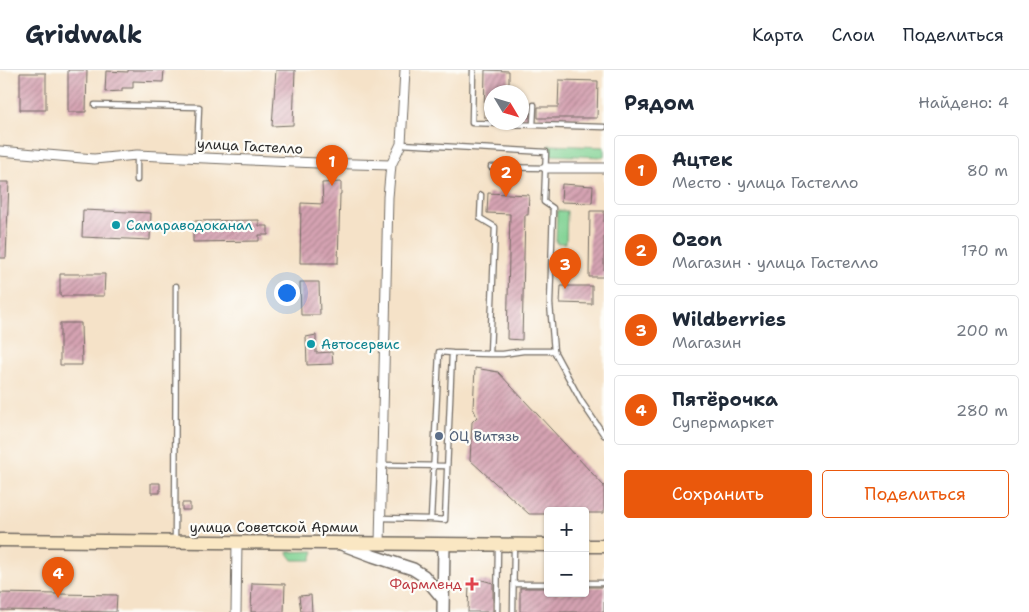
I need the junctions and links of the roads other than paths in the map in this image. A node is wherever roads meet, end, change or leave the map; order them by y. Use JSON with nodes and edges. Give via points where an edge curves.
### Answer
{"nodes":[{"id":1,"x":405,"y":70,"type":"edge"},
{"id":2,"x":473,"y":70,"type":"edge"},
{"id":3,"x":95,"y":105,"type":"dead end"},
{"id":4,"x":534,"y":105,"type":"dead end"},
{"id":5,"x":533,"y":125,"type":"junction"},
{"id":6,"x":604,"y":127,"type":"edge"},
{"id":7,"x":400,"y":144,"type":"junction"},
{"id":8,"x":0,"y":151,"type":"edge"},
{"id":9,"x":137,"y":155,"type":"junction"},
{"id":10,"x":197,"y":158,"type":"junction"},
{"id":11,"x":391,"y":165,"type":"junction"},
{"id":12,"x":491,"y":167,"type":"dead end"},
{"id":13,"x":546,"y":168,"type":"junction"},
{"id":14,"x":604,"y":168,"type":"edge"},
{"id":15,"x":137,"y":180,"type":"dead end"},
{"id":16,"x":481,"y":195,"type":"dead end"},
{"id":17,"x":176,"y":286,"type":"dead end"},
{"id":18,"x":554,"y":351,"type":"junction"},
{"id":19,"x":452,"y":353,"type":"junction"},
{"id":20,"x":490,"y":354,"type":"junction"},
{"id":21,"x":604,"y":435,"type":"edge"},
{"id":22,"x":382,"y":465,"type":"junction"},
{"id":23,"x":434,"y":466,"type":"junction"},
{"id":24,"x":447,"y":466,"type":"junction"},
{"id":25,"x":381,"y":518,"type":"junction"},
{"id":26,"x":431,"y":520,"type":"junction"},
{"id":27,"x":0,"y":540,"type":"edge"},
{"id":28,"x":174,"y":541,"type":"junction"},
{"id":29,"x":237,"y":542,"type":"junction"},
{"id":30,"x":338,"y":543,"type":"junction"},
{"id":31,"x":380,"y":543,"type":"junction"},
{"id":32,"x":444,"y":544,"type":"junction"},
{"id":33,"x":498,"y":544,"type":"junction"},
{"id":34,"x":514,"y":544,"type":"junction"},
{"id":35,"x":544,"y":545,"type":"edge"},
{"id":36,"x":589,"y":546,"type":"edge"},
{"id":37,"x":604,"y":546,"type":"edge"},
{"id":38,"x":589,"y":583,"type":"edge"},
{"id":39,"x":604,"y":583,"type":"edge"},
{"id":40,"x":514,"y":584,"type":"junction"},
{"id":41,"x":544,"y":584,"type":"edge"},
{"id":42,"x":443,"y":600,"type":"junction"},
{"id":43,"x":236,"y":612,"type":"edge"},
{"id":44,"x":443,"y":612,"type":"edge"},
{"id":45,"x":498,"y":612,"type":"edge"},
{"id":46,"x":513,"y":612,"type":"edge"}],
"edges":[{"from":1,"to":7,"type":"street"},
{"from":2,"to":5,"type":"lane","via":[[472,123]]},
{"from":3,"to":10,"type":"lane","via":[[199,107]]},
{"from":4,"to":5,"type":"lane"},
{"from":5,"to":6,"type":"lane"},
{"from":7,"to":11,"type":"street"},
{"from":7,"to":13,"type":"lane","via":[[546,152]]},
{"from":8,"to":9,"type":"street","name":"улица Гастелло","via":[[94,159]]},
{"from":9,"to":10,"type":"street","name":"улица Гастелло"},
{"from":9,"to":15,"type":"lane"},
{"from":10,"to":11,"type":"street","name":"улица Гастелло"},
{"from":11,"to":22,"type":"street"},
{"from":12,"to":13,"type":"lane"},
{"from":13,"to":14,"type":"street"},
{"from":13,"to":18,"type":"lane","via":[[544,202],[553,208],[550,304]]},
{"from":16,"to":20,"type":"lane","via":[[480,218],[495,228]]},
{"from":17,"to":28,"type":"lane"},
{"from":18,"to":20,"type":"lane"},
{"from":18,"to":21,"type":"lane"},
{"from":19,"to":20,"type":"lane"},
{"from":19,"to":23,"type":"lane","via":[[439,352]]},
{"from":19,"to":24,"type":"lane"},
{"from":22,"to":23,"type":"lane"},
{"from":22,"to":25,"type":"street"},
{"from":23,"to":24,"type":"lane"},
{"from":23,"to":26,"type":"lane"},
{"from":24,"to":26,"type":"lane","via":[[445,520]]},
{"from":25,"to":26,"type":"lane"},
{"from":25,"to":31,"type":"street"},
{"from":27,"to":28,"type":"main road","name":"улица Советской Армии"},
{"from":28,"to":29,"type":"main road","name":"улица Советской Армии"},
{"from":29,"to":30,"type":"main road","name":"улица Советской Армии"},
{"from":29,"to":43,"type":"street"},
{"from":30,"to":31,"type":"main road","name":"улица Советской Армии"},
{"from":30,"to":42,"type":"street","via":[[413,568],[424,576]]},
{"from":31,"to":32,"type":"main road","name":"улица Советской Армии"},
{"from":32,"to":33,"type":"main road","name":"улица Советской Армии"},
{"from":32,"to":42,"type":"street"},
{"from":33,"to":34,"type":"main road","name":"улица Советской Армии"},
{"from":33,"to":45,"type":"lane"},
{"from":34,"to":35,"type":"main road","name":"улица Советской Армии"},
{"from":34,"to":40,"type":"lane"},
{"from":36,"to":37,"type":"main road"},
{"from":38,"to":39,"type":"lane"},
{"from":40,"to":41,"type":"lane"},
{"from":40,"to":46,"type":"lane"},
{"from":42,"to":44,"type":"street"}]}
